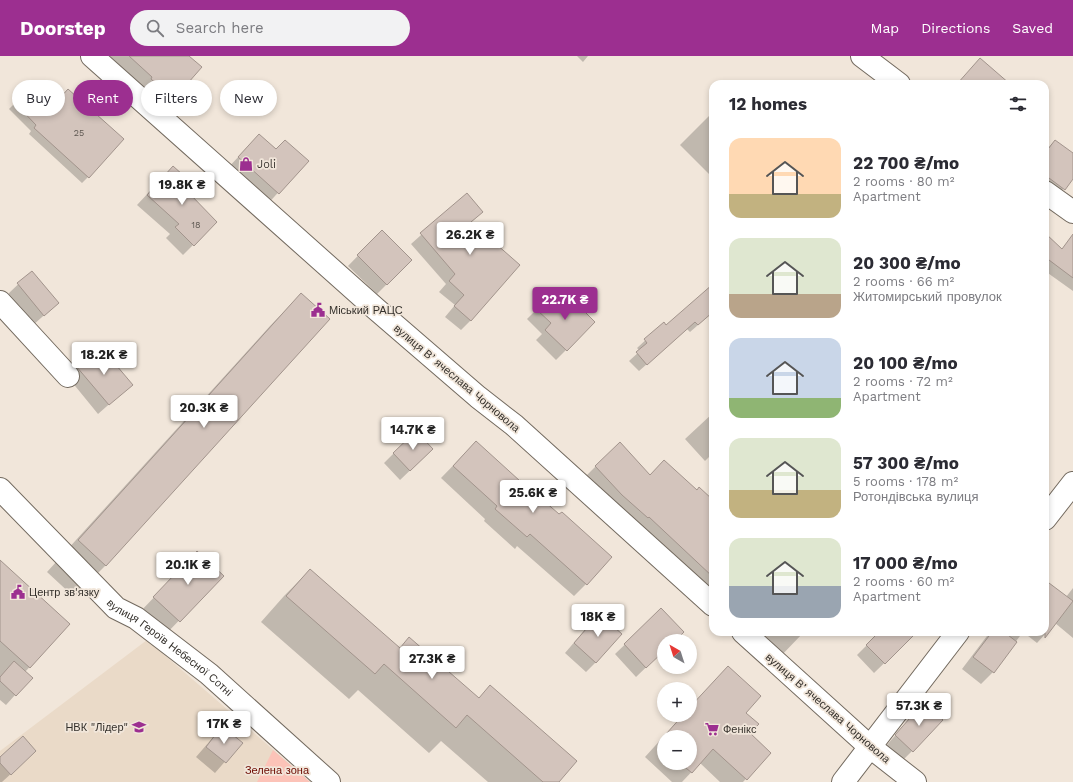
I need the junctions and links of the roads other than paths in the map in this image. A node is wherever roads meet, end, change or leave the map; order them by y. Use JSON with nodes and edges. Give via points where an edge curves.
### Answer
{"nodes":[{"id":1,"x":92,"y":56,"type":"edge"},
{"id":2,"x":862,"y":56,"type":"edge"},
{"id":3,"x":894,"y":80,"type":"edge"},
{"id":4,"x":1049,"y":195,"type":"edge"},
{"id":5,"x":1073,"y":212,"type":"edge"},
{"id":6,"x":0,"y":302,"type":"edge"},
{"id":7,"x":68,"y":376,"type":"dead end"},
{"id":8,"x":1073,"y":482,"type":"edge"},
{"id":9,"x":0,"y":489,"type":"edge"},
{"id":10,"x":1049,"y":514,"type":"edge"},
{"id":11,"x":709,"y":601,"type":"edge"},
{"id":12,"x":747,"y":636,"type":"edge"},
{"id":13,"x":955,"y":636,"type":"edge"},
{"id":14,"x":869,"y":746,"type":"junction"},
{"id":15,"x":329,"y":782,"type":"edge"},
{"id":16,"x":843,"y":782,"type":"edge"},
{"id":17,"x":914,"y":782,"type":"edge"}],
"edges":[{"from":1,"to":11,"type":"street","name":"вулиця Вʼячеслава Чорновола","via":[[376,309],[514,425]]},
{"from":2,"to":3,"type":"street"},
{"from":4,"to":5,"type":"street"},
{"from":6,"to":7,"type":"street"},
{"from":8,"to":10,"type":"street"},
{"from":9,"to":15,"type":"street","name":"вулиця Героїв Небесної Сотні","via":[[116,608],[136,618],[209,674]]},
{"from":12,"to":14,"type":"street","name":"вулиця Вʼячеслава Чорновола"},
{"from":13,"to":14,"type":"street"},
{"from":14,"to":16,"type":"street"},
{"from":14,"to":17,"type":"street","name":"вулиця Вʼячеслава Чорновола"}]}
